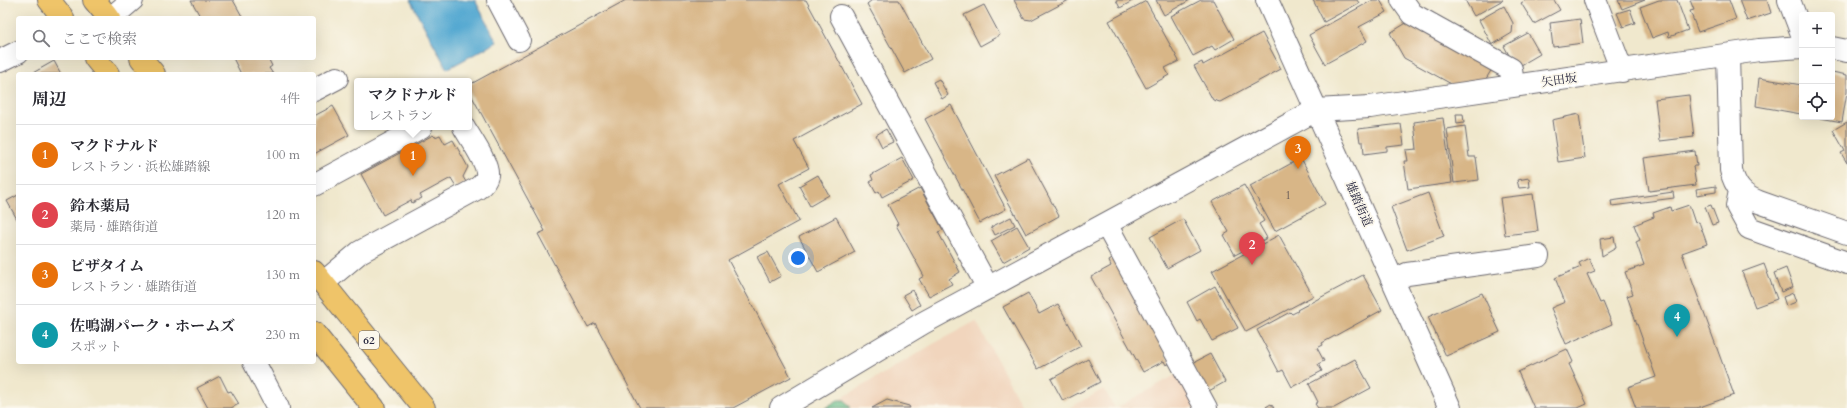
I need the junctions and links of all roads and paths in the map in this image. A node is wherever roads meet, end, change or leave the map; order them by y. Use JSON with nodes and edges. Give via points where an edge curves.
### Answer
{"nodes":[{"id":1,"x":49,"y":0,"type":"edge"},
{"id":2,"x":94,"y":0,"type":"edge"},
{"id":3,"x":132,"y":0,"type":"edge"},
{"id":4,"x":498,"y":0,"type":"edge"},
{"id":5,"x":1267,"y":0,"type":"edge"},
{"id":6,"x":1402,"y":0,"type":"edge"},
{"id":7,"x":1595,"y":0,"type":"edge"},
{"id":8,"x":1789,"y":0,"type":"edge"},
{"id":9,"x":61,"y":16,"type":"edge"},
{"id":10,"x":108,"y":16,"type":"edge"},
{"id":11,"x":112,"y":16,"type":"edge"},
{"id":12,"x":841,"y":16,"type":"dead end"},
{"id":13,"x":1799,"y":26,"type":"edge"},
{"id":14,"x":519,"y":40,"type":"dead end"},
{"id":15,"x":1799,"y":47,"type":"edge"},
{"id":16,"x":1835,"y":49,"type":"edge"},
{"id":17,"x":1847,"y":51,"type":"edge"},
{"id":18,"x":16,"y":53,"type":"edge"},
{"id":19,"x":1728,"y":55,"type":"junction"},
{"id":20,"x":97,"y":60,"type":"edge"},
{"id":21,"x":143,"y":60,"type":"edge"},
{"id":22,"x":0,"y":61,"type":"edge"},
{"id":23,"x":1622,"y":71,"type":"junction"},
{"id":24,"x":106,"y":72,"type":"edge"},
{"id":25,"x":152,"y":72,"type":"edge"},
{"id":26,"x":337,"y":78,"type":"dead end"},
{"id":27,"x":1513,"y":86,"type":"junction"},
{"id":28,"x":316,"y":89,"type":"edge"},
{"id":29,"x":1316,"y":110,"type":"junction"},
{"id":30,"x":415,"y":130,"type":"edge"},
{"id":31,"x":466,"y":130,"type":"edge"},
{"id":32,"x":316,"y":184,"type":"edge"},
{"id":33,"x":1740,"y":191,"type":"junction"},
{"id":34,"x":1106,"y":224,"type":"junction"},
{"id":35,"x":1847,"y":233,"type":"edge"},
{"id":36,"x":1538,"y":256,"type":"dead end"},
{"id":37,"x":1847,"y":263,"type":"edge"},
{"id":38,"x":318,"y":277,"type":"edge"},
{"id":39,"x":1393,"y":281,"type":"junction"},
{"id":40,"x":988,"y":288,"type":"junction"},
{"id":41,"x":316,"y":336,"type":"edge"},
{"id":42,"x":255,"y":364,"type":"edge"},
{"id":43,"x":275,"y":407,"type":"edge"},
{"id":44,"x":374,"y":408,"type":"edge"},
{"id":45,"x":424,"y":408,"type":"edge"},
{"id":46,"x":780,"y":408,"type":"edge"},
{"id":47,"x":1206,"y":408,"type":"edge"},
{"id":48,"x":1450,"y":408,"type":"edge"}],
"edges":[{"from":1,"to":9,"type":"main road"},
{"from":2,"to":10,"type":"main road"},
{"from":3,"to":11,"type":"street"},
{"from":4,"to":14,"type":"street"},
{"from":5,"to":29,"type":"street","name":"雄踏街道"},
{"from":6,"to":27,"type":"street","via":[[1412,14],[1511,68]]},
{"from":7,"to":23,"type":"street"},
{"from":8,"to":13,"type":"street"},
{"from":12,"to":40,"type":"street"},
{"from":15,"to":19,"type":"street","name":"矢田坂"},
{"from":16,"to":17,"type":"street"},
{"from":18,"to":22,"type":"street"},
{"from":19,"to":23,"type":"street","name":"矢田坂"},
{"from":19,"to":33,"type":"street","via":[[1731,170]]},
{"from":20,"to":24,"type":"main road"},
{"from":21,"to":25,"type":"main road"},
{"from":23,"to":27,"type":"street","name":"矢田坂"},
{"from":26,"to":28,"type":"street"},
{"from":27,"to":29,"type":"street","name":"矢田坂","via":[[1370,107]]},
{"from":29,"to":34,"type":"street"},
{"from":29,"to":39,"type":"street","name":"雄踏街道"},
{"from":30,"to":32,"type":"street"},
{"from":31,"to":38,"type":"street","via":[[486,168],[487,176],[484,183]]},
{"from":33,"to":35,"type":"street","via":[[1758,202]]},
{"from":33,"to":37,"type":"street","via":[[1737,206],[1749,228]]},
{"from":34,"to":40,"type":"street"},
{"from":34,"to":47,"type":"street"},
{"from":36,"to":39,"type":"street","via":[[1407,274]]},
{"from":38,"to":45,"type":"main road","number":"62"},
{"from":39,"to":48,"type":"street","name":"雄踏街道"},
{"from":40,"to":46,"type":"street","via":[[879,348]]},
{"from":41,"to":44,"type":"main road"},
{"from":42,"to":43,"type":"street"}]}
